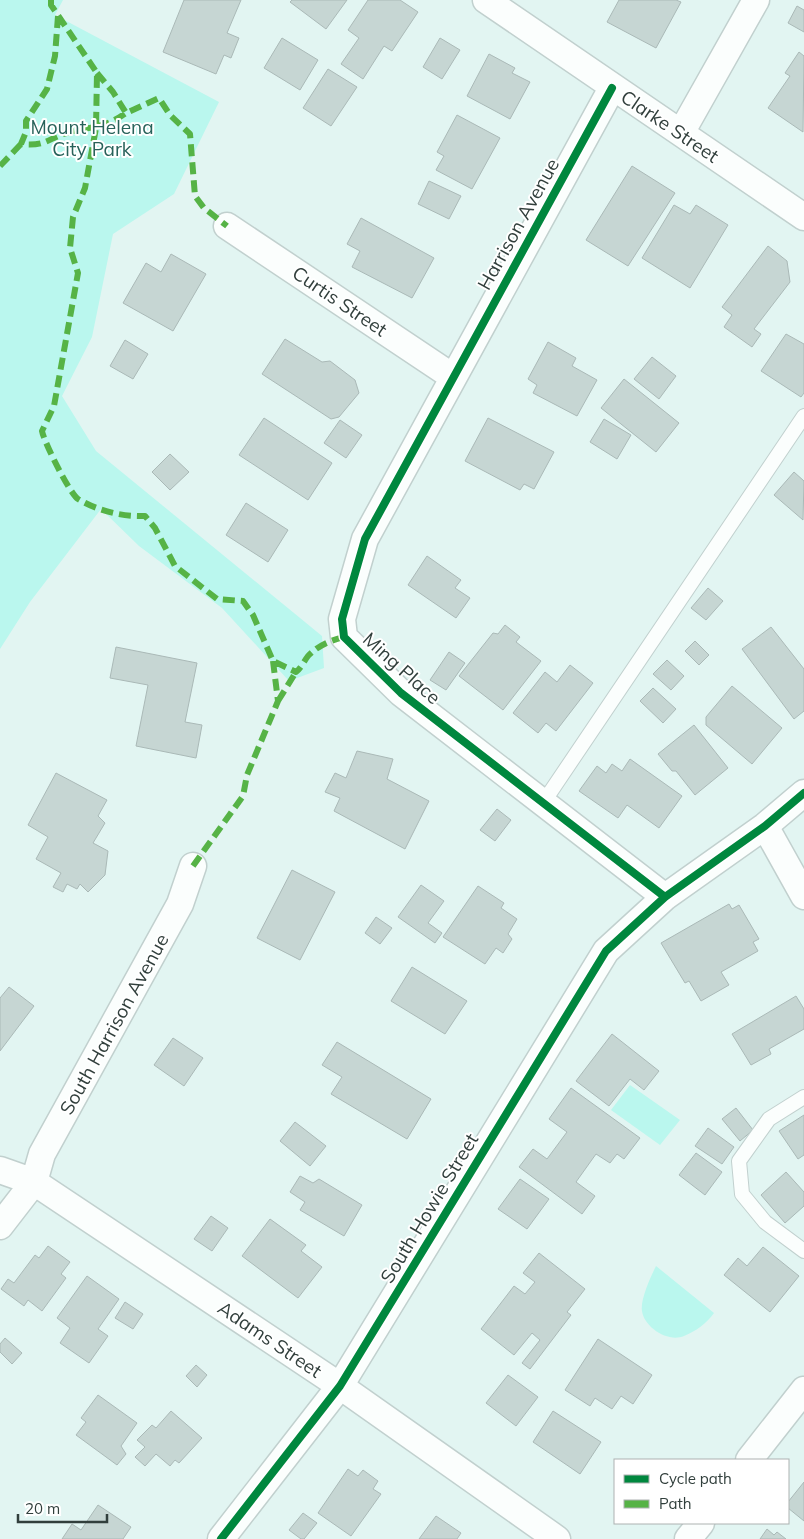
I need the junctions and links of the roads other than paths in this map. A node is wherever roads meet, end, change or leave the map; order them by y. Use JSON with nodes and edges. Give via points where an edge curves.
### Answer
{"nodes":[{"id":1,"x":486,"y":0,"type":"edge"},
{"id":2,"x":756,"y":0,"type":"edge"},
{"id":3,"x":612,"y":88,"type":"junction"},
{"id":4,"x":681,"y":133,"type":"junction"},
{"id":5,"x":804,"y":217,"type":"edge"},
{"id":6,"x":227,"y":226,"type":"dead end"},
{"id":7,"x":453,"y":376,"type":"junction"},
{"id":8,"x":804,"y":416,"type":"edge"},
{"id":9,"x":804,"y":793,"type":"edge"},
{"id":10,"x":543,"y":803,"type":"junction"},
{"id":11,"x":765,"y":826,"type":"junction"},
{"id":12,"x":193,"y":866,"type":"dead end"},
{"id":13,"x":804,"y":896,"type":"edge"},
{"id":14,"x":665,"y":897,"type":"junction"},
{"id":15,"x":804,"y":1097,"type":"edge"},
{"id":16,"x":0,"y":1170,"type":"edge"},
{"id":17,"x":34,"y":1182,"type":"junction"},
{"id":18,"x":0,"y":1226,"type":"edge"},
{"id":19,"x":804,"y":1251,"type":"edge"},
{"id":20,"x":340,"y":1386,"type":"junction"},
{"id":21,"x":804,"y":1390,"type":"edge"},
{"id":22,"x":750,"y":1459,"type":"edge"},
{"id":23,"x":700,"y":1524,"type":"edge"},
{"id":24,"x":221,"y":1539,"type":"edge"},
{"id":25,"x":557,"y":1539,"type":"edge"},
{"id":26,"x":688,"y":1539,"type":"edge"}],
"edges":[{"from":1,"to":3,"type":"street","name":"Clarke Street"},
{"from":2,"to":4,"type":"street"},
{"from":3,"to":4,"type":"street","name":"Clarke Street"},
{"from":3,"to":7,"type":"street","name":"Harrison Avenue"},
{"from":4,"to":5,"type":"street","name":"Clarke Street"},
{"from":6,"to":7,"type":"street","name":"Curtis Street"},
{"from":7,"to":10,"type":"street","name":"Ming Place","via":[[365,539],[342,619],[344,637],[401,693]]},
{"from":8,"to":10,"type":"lane"},
{"from":9,"to":11,"type":"street","name":"South Howie Street"},
{"from":10,"to":14,"type":"street","name":"Ming Place"},
{"from":11,"to":13,"type":"street"},
{"from":11,"to":14,"type":"street","name":"South Howie Street"},
{"from":12,"to":17,"type":"street","name":"South Harrison Avenue","via":[[180,904],[42,1154]]},
{"from":14,"to":20,"type":"street","name":"South Howie Street","via":[[606,951]]},
{"from":15,"to":19,"type":"lane","via":[[769,1119],[739,1161],[742,1194],[765,1222]]},
{"from":16,"to":17,"type":"street","name":"Adams Street"},
{"from":17,"to":18,"type":"street"},
{"from":17,"to":20,"type":"street","name":"Adams Street"},
{"from":20,"to":24,"type":"street","name":"South Howie Street"},
{"from":20,"to":25,"type":"street","name":"Adams Street"},
{"from":21,"to":22,"type":"street"},
{"from":23,"to":26,"type":"street"}]}
